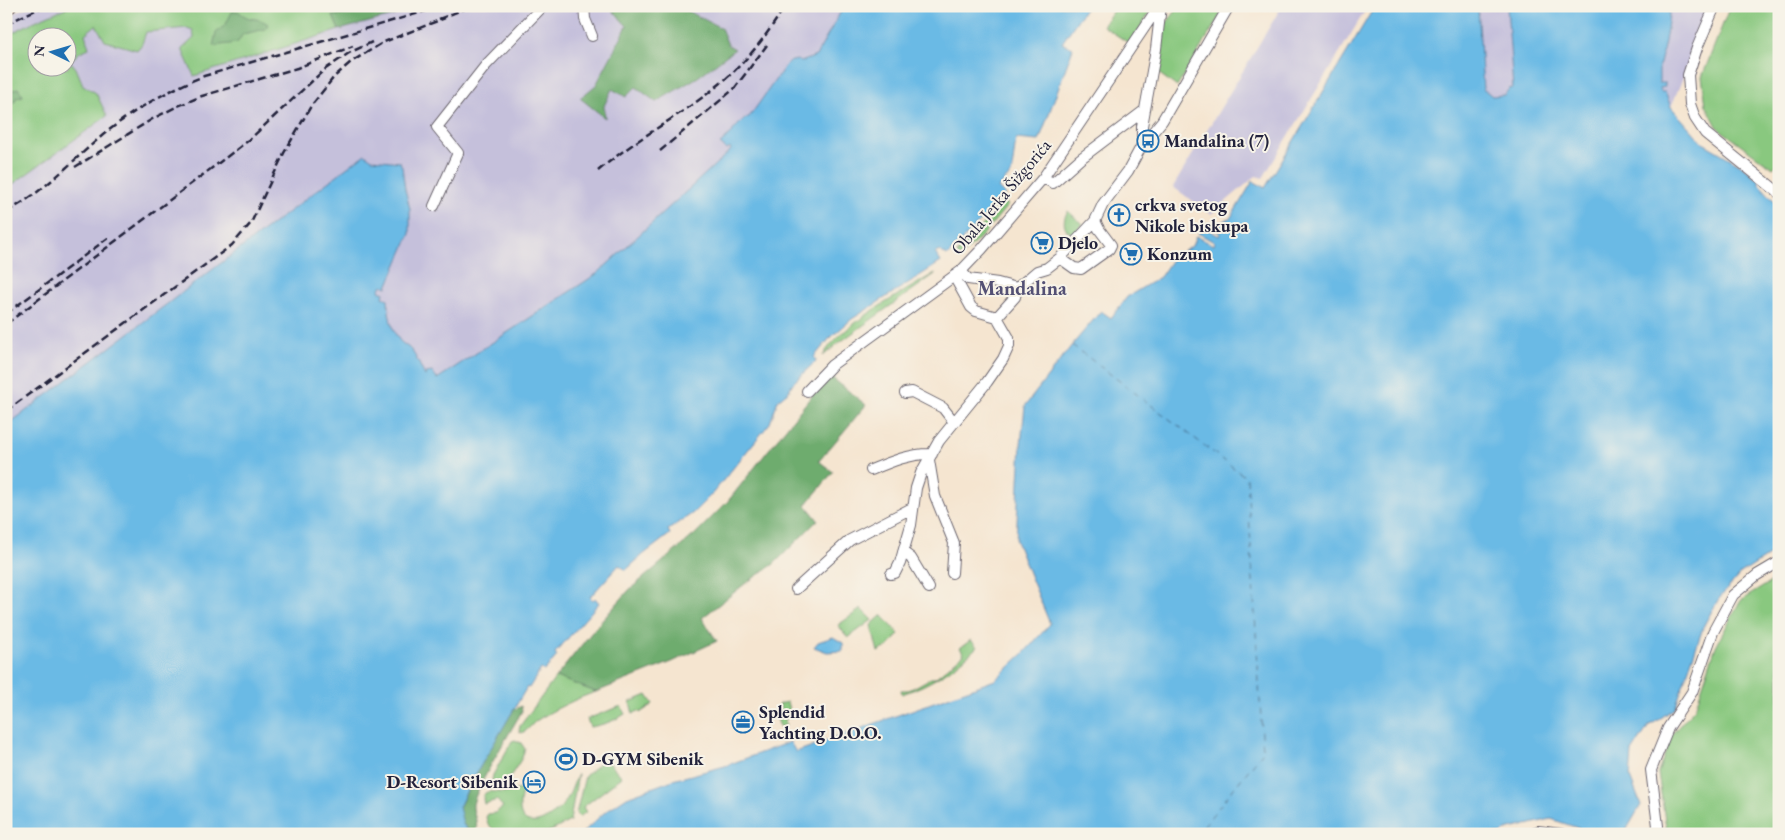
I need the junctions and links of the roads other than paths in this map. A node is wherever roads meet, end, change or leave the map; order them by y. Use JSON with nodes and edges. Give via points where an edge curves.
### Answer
{"nodes":[{"id":1,"x":543,"y":6,"type":"edge"},
{"id":2,"x":584,"y":6,"type":"edge"},
{"id":3,"x":1160,"y":6,"type":"edge"},
{"id":4,"x":1229,"y":6,"type":"edge"},
{"id":5,"x":1716,"y":6,"type":"edge"},
{"id":6,"x":592,"y":36,"type":"dead end"},
{"id":7,"x":1145,"y":110,"type":"junction"},
{"id":8,"x":1142,"y":145,"type":"junction"},
{"id":9,"x":1043,"y":178,"type":"junction"},
{"id":10,"x":1779,"y":193,"type":"edge"},
{"id":11,"x":434,"y":206,"type":"dead end"},
{"id":12,"x":1095,"y":221,"type":"junction"},
{"id":13,"x":1060,"y":258,"type":"junction"},
{"id":14,"x":957,"y":274,"type":"junction"},
{"id":15,"x":1017,"y":288,"type":"junction"},
{"id":16,"x":997,"y":317,"type":"junction"},
{"id":17,"x":807,"y":391,"type":"dead end"},
{"id":18,"x":905,"y":392,"type":"dead end"},
{"id":19,"x":954,"y":422,"type":"junction"},
{"id":20,"x":930,"y":457,"type":"junction"},
{"id":21,"x":871,"y":470,"type":"dead end"},
{"id":22,"x":912,"y":508,"type":"junction"},
{"id":23,"x":903,"y":552,"type":"junction"},
{"id":24,"x":1779,"y":562,"type":"edge"},
{"id":25,"x":952,"y":573,"type":"dead end"},
{"id":26,"x":891,"y":574,"type":"dead end"},
{"id":27,"x":929,"y":588,"type":"dead end"},
{"id":28,"x":796,"y":589,"type":"dead end"},
{"id":29,"x":1530,"y":834,"type":"edge"},
{"id":30,"x":1561,"y":834,"type":"edge"},
{"id":31,"x":1655,"y":834,"type":"edge"}],
"edges":[{"from":1,"to":11,"type":"street","via":[[486,65],[437,127],[458,153]]},
{"from":2,"to":6,"type":"street"},
{"from":3,"to":7,"type":"street"},
{"from":3,"to":9,"type":"street","name":"Obala Jerka Šižgorića"},
{"from":4,"to":8,"type":"street","via":[[1162,121]]},
{"from":5,"to":10,"type":"street","via":[[1688,76],[1690,104],[1705,133]]},
{"from":7,"to":8,"type":"street"},
{"from":7,"to":9,"type":"street","via":[[1053,183]]},
{"from":8,"to":12,"type":"street"},
{"from":9,"to":14,"type":"street","name":"Obala Jerka Šižgorića"},
{"from":12,"to":13,"type":"street"},
{"from":12,"to":13,"type":"street","via":[[1111,245],[1109,249],[1081,269]]},
{"from":13,"to":15,"type":"street"},
{"from":14,"to":15,"type":"street"},
{"from":14,"to":16,"type":"street","via":[[971,307]]},
{"from":14,"to":17,"type":"street","name":"Obala Jerka Šižgorića","via":[[832,365]]},
{"from":15,"to":16,"type":"street","via":[[1015,297]]},
{"from":16,"to":19,"type":"street","via":[[1009,338],[1009,346],[987,382]]},
{"from":18,"to":19,"type":"street","via":[[912,392],[943,408]]},
{"from":19,"to":20,"type":"street"},
{"from":20,"to":21,"type":"street","via":[[922,454]]},
{"from":20,"to":22,"type":"street","via":[[921,472]]},
{"from":20,"to":25,"type":"street","via":[[935,496],[954,543]]},
{"from":22,"to":23,"type":"street"},
{"from":22,"to":28,"type":"street","via":[[850,540]]},
{"from":23,"to":26,"type":"street","via":[[898,568]]},
{"from":23,"to":27,"type":"street","via":[[911,558]]},
{"from":24,"to":31,"type":"street","via":[[1733,595],[1713,632],[1692,692],[1668,728],[1651,770],[1658,826]]},
{"from":29,"to":30,"type":"street","via":[[1538,831]]}]}
